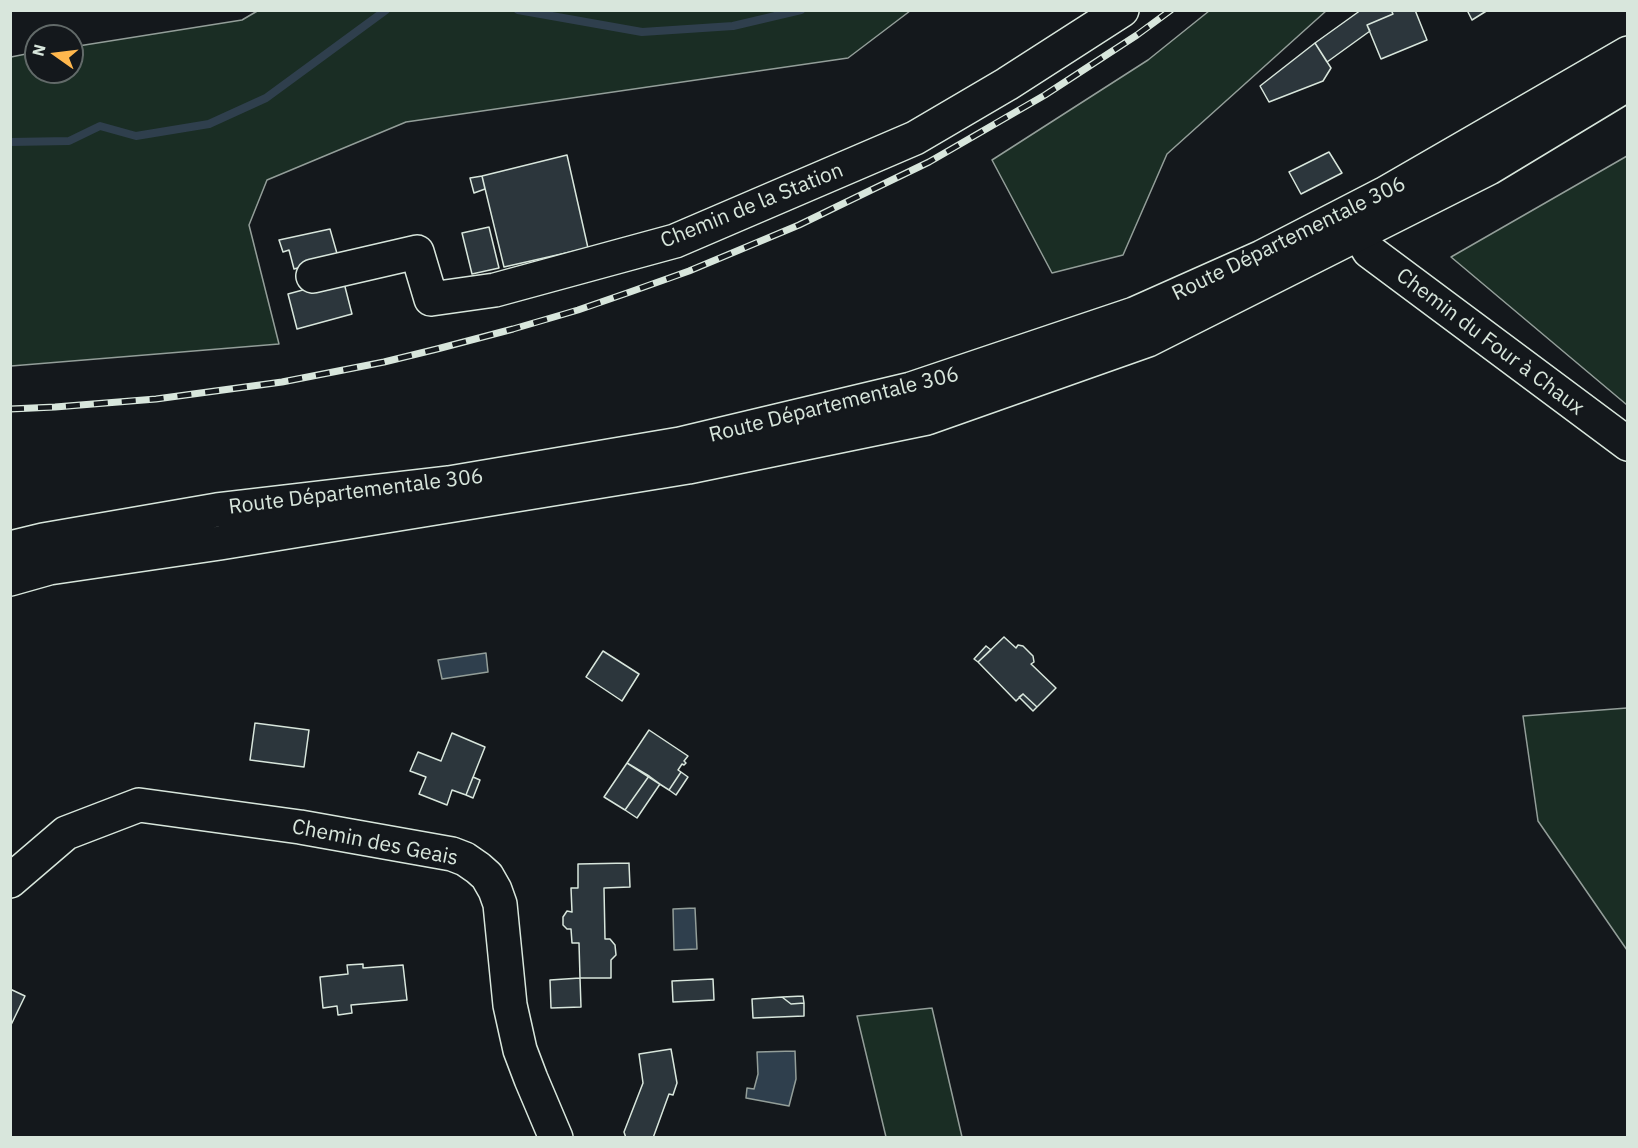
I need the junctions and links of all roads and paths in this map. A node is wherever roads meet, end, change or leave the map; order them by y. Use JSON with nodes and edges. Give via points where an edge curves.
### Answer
{"nodes":[{"id":1,"x":1122,"y":10,"type":"edge"},
{"id":2,"x":1628,"y":53,"type":"edge"},
{"id":3,"x":1628,"y":84,"type":"edge"},
{"id":4,"x":1359,"y":234,"type":"junction"},
{"id":5,"x":313,"y":276,"type":"dead end"},
{"id":6,"x":1628,"y":444,"type":"edge"},
{"id":7,"x":10,"y":548,"type":"edge"},
{"id":8,"x":10,"y":579,"type":"edge"},
{"id":9,"x":10,"y":881,"type":"edge"},
{"id":10,"x":556,"y":1137,"type":"edge"}],
"edges":[{"from":1,"to":5,"type":"main road","name":"Chemin de la Station","via":[[915,138],[675,241],[495,290],[431,299],[417,252]]},
{"from":2,"to":7,"type":"main road","name":"Route Départementale 306","via":[[1384,194],[1262,256],[1134,314],[911,389],[680,444],[449,483],[217,510]]},
{"from":3,"to":4,"type":"main road","name":"Route Départementale 306","via":[[1489,168]]},
{"from":4,"to":6,"type":"main road","name":"Chemin du Four à Chaux","via":[[1369,251]]},
{"from":4,"to":8,"type":"main road","name":"Route Départementale 306","via":[[1148,340],[927,418],[688,467],[49,568]]},
{"from":9,"to":10,"type":"main road","name":"Chemin des Geais","via":[[66,833],[139,805],[300,826],[465,859],[487,876],[500,904],[510,1005],[520,1050]]}]}
